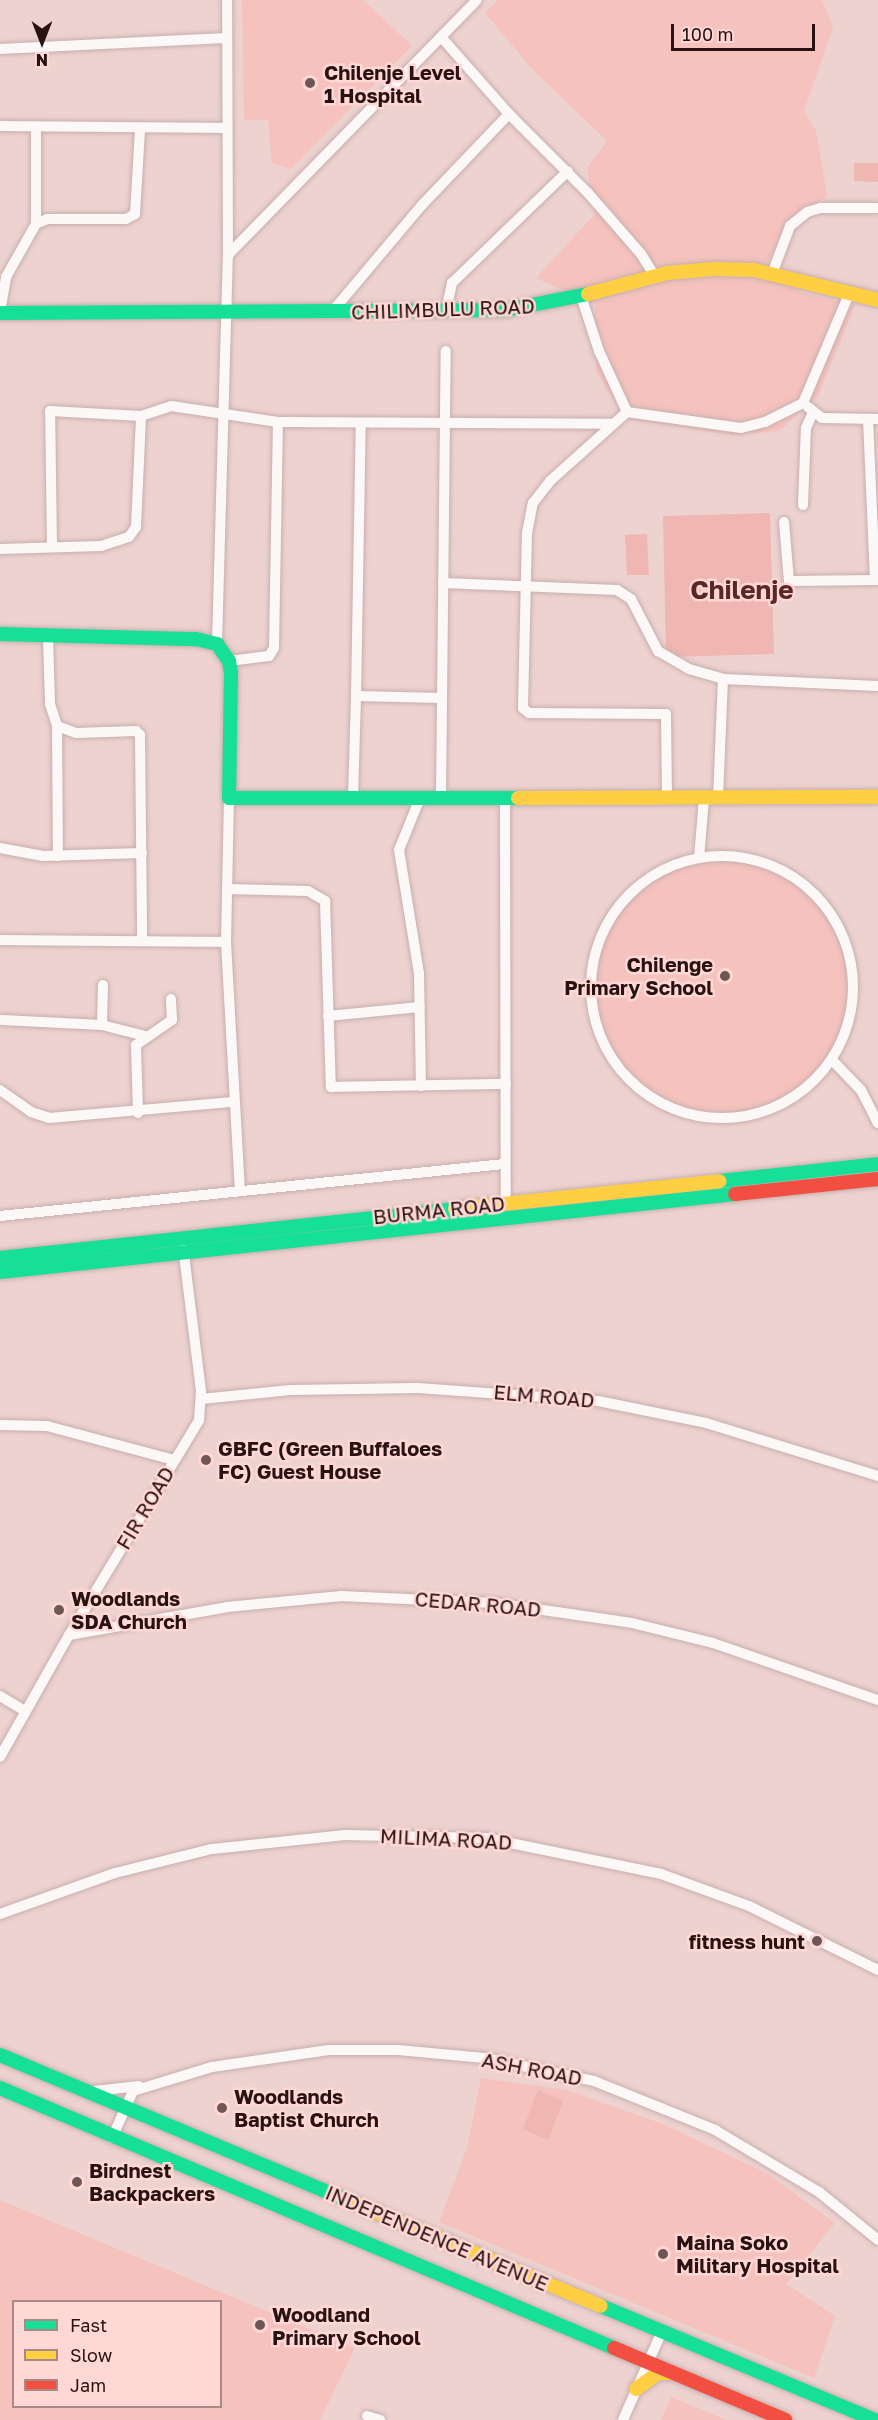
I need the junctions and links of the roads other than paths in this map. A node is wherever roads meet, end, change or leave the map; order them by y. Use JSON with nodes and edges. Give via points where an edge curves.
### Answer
{"nodes":[{"id":1,"x":227,"y":0,"type":"edge"},
{"id":2,"x":477,"y":0,"type":"edge"},
{"id":3,"x":226,"y":38,"type":"junction"},
{"id":4,"x":442,"y":38,"type":"junction"},
{"id":5,"x":0,"y":49,"type":"edge"},
{"id":6,"x":509,"y":114,"type":"junction"},
{"id":7,"x":0,"y":126,"type":"edge"},
{"id":8,"x":36,"y":128,"type":"junction"},
{"id":9,"x":227,"y":128,"type":"junction"},
{"id":10,"x":140,"y":129,"type":"junction"},
{"id":11,"x":568,"y":171,"type":"junction"},
{"id":12,"x":878,"y":208,"type":"edge"},
{"id":13,"x":36,"y":224,"type":"junction"},
{"id":14,"x":228,"y":255,"type":"junction"},
{"id":15,"x":772,"y":274,"type":"junction"},
{"id":16,"x":655,"y":276,"type":"junction"},
{"id":17,"x":850,"y":292,"type":"junction"},
{"id":18,"x":581,"y":296,"type":"junction"},
{"id":19,"x":878,"y":300,"type":"edge"},
{"id":20,"x":446,"y":311,"type":"junction"},
{"id":21,"x":0,"y":313,"type":"edge"},
{"id":22,"x":227,"y":314,"type":"junction"},
{"id":23,"x":331,"y":314,"type":"junction"},
{"id":24,"x":446,"y":351,"type":"dead end"},
{"id":25,"x":803,"y":403,"type":"junction"},
{"id":26,"x":627,"y":412,"type":"junction"},
{"id":27,"x":813,"y":412,"type":"junction"},
{"id":28,"x":223,"y":415,"type":"junction"},
{"id":29,"x":141,"y":416,"type":"junction"},
{"id":30,"x":873,"y":419,"type":"edge"},
{"id":31,"x":447,"y":420,"type":"junction"},
{"id":32,"x":278,"y":422,"type":"junction"},
{"id":33,"x":361,"y":423,"type":"junction"},
{"id":34,"x":612,"y":424,"type":"junction"},
{"id":35,"x":803,"y":505,"type":"dead end"},
{"id":36,"x":784,"y":522,"type":"dead end"},
{"id":37,"x":52,"y":547,"type":"junction"},
{"id":38,"x":0,"y":549,"type":"edge"},
{"id":39,"x":877,"y":580,"type":"edge"},
{"id":40,"x":443,"y":584,"type":"junction"},
{"id":41,"x":525,"y":586,"type":"junction"},
{"id":42,"x":0,"y":634,"type":"edge"},
{"id":43,"x":48,"y":636,"type":"junction"},
{"id":44,"x":217,"y":644,"type":"junction"},
{"id":45,"x":228,"y":661,"type":"junction"},
{"id":46,"x":723,"y":679,"type":"junction"},
{"id":47,"x":878,"y":686,"type":"edge"},
{"id":48,"x":356,"y":696,"type":"junction"},
{"id":49,"x":441,"y":698,"type":"junction"},
{"id":50,"x":57,"y":726,"type":"junction"},
{"id":51,"x":505,"y":796,"type":"junction"},
{"id":52,"x":667,"y":797,"type":"junction"},
{"id":53,"x":878,"y":797,"type":"edge"},
{"id":54,"x":230,"y":798,"type":"junction"},
{"id":55,"x":353,"y":798,"type":"junction"},
{"id":56,"x":420,"y":798,"type":"junction"},
{"id":57,"x":441,"y":798,"type":"junction"},
{"id":58,"x":711,"y":798,"type":"junction"},
{"id":59,"x":0,"y":848,"type":"edge"},
{"id":60,"x":142,"y":853,"type":"junction"},
{"id":61,"x":58,"y":856,"type":"junction"},
{"id":62,"x":699,"y":858,"type":"junction"},
{"id":63,"x":227,"y":889,"type":"junction"},
{"id":64,"x":142,"y":939,"type":"junction"},
{"id":65,"x":0,"y":940,"type":"edge"},
{"id":66,"x":226,"y":942,"type":"junction"},
{"id":67,"x":103,"y":985,"type":"dead end"},
{"id":68,"x":171,"y":999,"type":"dead end"},
{"id":69,"x":420,"y":1007,"type":"junction"},
{"id":70,"x":328,"y":1016,"type":"junction"},
{"id":71,"x":2,"y":1020,"type":"dead end"},
{"id":72,"x":102,"y":1025,"type":"junction"},
{"id":73,"x":145,"y":1035,"type":"junction"},
{"id":74,"x":832,"y":1060,"type":"junction"},
{"id":75,"x":506,"y":1084,"type":"junction"},
{"id":76,"x":421,"y":1086,"type":"junction"},
{"id":77,"x":0,"y":1090,"type":"edge"},
{"id":78,"x":233,"y":1102,"type":"junction"},
{"id":79,"x":138,"y":1113,"type":"junction"},
{"id":80,"x":878,"y":1122,"type":"edge"},
{"id":81,"x":504,"y":1164,"type":"junction"},
{"id":82,"x":878,"y":1164,"type":"edge"},
{"id":83,"x":878,"y":1179,"type":"edge"},
{"id":84,"x":240,"y":1190,"type":"junction"},
{"id":85,"x":506,"y":1203,"type":"junction"},
{"id":86,"x":0,"y":1216,"type":"edge"},
{"id":87,"x":182,"y":1237,"type":"junction"},
{"id":88,"x":184,"y":1251,"type":"junction"},
{"id":89,"x":0,"y":1258,"type":"edge"},
{"id":90,"x":0,"y":1272,"type":"edge"},
{"id":91,"x":201,"y":1399,"type":"junction"},
{"id":92,"x":0,"y":1425,"type":"edge"},
{"id":93,"x":174,"y":1460,"type":"junction"},
{"id":94,"x":878,"y":1476,"type":"edge"},
{"id":95,"x":69,"y":1635,"type":"junction"},
{"id":96,"x":0,"y":1696,"type":"edge"},
{"id":97,"x":878,"y":1700,"type":"edge"},
{"id":98,"x":25,"y":1711,"type":"junction"},
{"id":99,"x":0,"y":1757,"type":"edge"},
{"id":100,"x":0,"y":1914,"type":"edge"},
{"id":101,"x":878,"y":1970,"type":"edge"},
{"id":102,"x":0,"y":2055,"type":"edge"},
{"id":103,"x":145,"y":2085,"type":"junction"},
{"id":104,"x":0,"y":2088,"type":"edge"},
{"id":105,"x":86,"y":2091,"type":"junction"},
{"id":106,"x":126,"y":2108,"type":"junction"},
{"id":107,"x":112,"y":2138,"type":"junction"},
{"id":108,"x":878,"y":2240,"type":"edge"},
{"id":109,"x":662,"y":2331,"type":"junction"},
{"id":110,"x":648,"y":2362,"type":"junction"},
{"id":111,"x":672,"y":2373,"type":"junction"},
{"id":112,"x":636,"y":2390,"type":"junction"},
{"id":113,"x":367,"y":2416,"type":"dead end"},
{"id":114,"x":380,"y":2420,"type":"edge"},
{"id":115,"x":624,"y":2420,"type":"edge"},
{"id":116,"x":785,"y":2420,"type":"edge"},
{"id":117,"x":875,"y":2420,"type":"edge"}],
"edges":[{"from":1,"to":3,"type":"street"},
{"from":2,"to":4,"type":"street"},
{"from":3,"to":5,"type":"street"},
{"from":3,"to":9,"type":"street"},
{"from":4,"to":6,"type":"street"},
{"from":4,"to":14,"type":"street"},
{"from":6,"to":11,"type":"street"},
{"from":6,"to":23,"type":"street","via":[[422,205]]},
{"from":7,"to":8,"type":"street"},
{"from":8,"to":10,"type":"street"},
{"from":8,"to":13,"type":"street"},
{"from":9,"to":10,"type":"street"},
{"from":9,"to":14,"type":"street"},
{"from":10,"to":13,"type":"street","via":[[137,208],[131,218],[59,218]]},
{"from":11,"to":16,"type":"street","via":[[641,254]]},
{"from":11,"to":20,"type":"street","via":[[456,278]]},
{"from":12,"to":15,"type":"street","via":[[820,208],[807,212],[790,226]]},
{"from":13,"to":21,"type":"street","via":[[6,277]]},
{"from":14,"to":22,"type":"street"},
{"from":15,"to":16,"type":"main road","name":"CHILIMBULU ROAD","via":[[714,268]]},
{"from":15,"to":17,"type":"main road","name":"CHILIMBULU ROAD"},
{"from":16,"to":18,"type":"main road","name":"CHILIMBULU ROAD"},
{"from":17,"to":19,"type":"main road","name":"CHILIMBULU ROAD"},
{"from":17,"to":25,"type":"street"},
{"from":18,"to":20,"type":"main road","name":"CHILIMBULU ROAD","via":[[522,308]]},
{"from":18,"to":26,"type":"street","via":[[599,351]]},
{"from":20,"to":23,"type":"main road","name":"CHILIMBULU ROAD"},
{"from":21,"to":22,"type":"main road","name":"CHILIMBULU ROAD"},
{"from":22,"to":23,"type":"main road","name":"CHILIMBULU ROAD"},
{"from":22,"to":28,"type":"street"},
{"from":24,"to":31,"type":"street"},
{"from":25,"to":26,"type":"street","via":[[765,422],[741,428]]},
{"from":25,"to":27,"type":"street"},
{"from":26,"to":34,"type":"street"},
{"from":27,"to":30,"type":"street","via":[[829,419]]},
{"from":27,"to":35,"type":"street","via":[[806,428]]},
{"from":28,"to":29,"type":"street","via":[[187,406]]},
{"from":28,"to":32,"type":"street"},
{"from":28,"to":44,"type":"street"},
{"from":29,"to":37,"type":"street","via":[[136,527],[117,544]]},
{"from":29,"to":37,"type":"street","via":[[50,411]]},
{"from":30,"to":39,"type":"street"},
{"from":31,"to":33,"type":"street"},
{"from":31,"to":34,"type":"street"},
{"from":31,"to":40,"type":"street"},
{"from":32,"to":33,"type":"street"},
{"from":32,"to":45,"type":"street","via":[[274,648],[269,656]]},
{"from":33,"to":48,"type":"street"},
{"from":34,"to":41,"type":"street","via":[[550,481],[532,503]]},
{"from":36,"to":39,"type":"street","via":[[789,581]]},
{"from":37,"to":38,"type":"street"},
{"from":40,"to":41,"type":"street"},
{"from":40,"to":49,"type":"street"},
{"from":41,"to":46,"type":"street","via":[[624,592],[643,617],[663,656]]},
{"from":41,"to":52,"type":"street","via":[[525,711],[666,714]]},
{"from":42,"to":43,"type":"main road"},
{"from":43,"to":44,"type":"main road","via":[[196,639]]},
{"from":43,"to":50,"type":"street","via":[[50,704]]},
{"from":44,"to":45,"type":"main road"},
{"from":45,"to":54,"type":"main road"},
{"from":46,"to":47,"type":"street"},
{"from":46,"to":58,"type":"street"},
{"from":48,"to":49,"type":"street"},
{"from":48,"to":55,"type":"street"},
{"from":49,"to":57,"type":"street"},
{"from":50,"to":60,"type":"street","via":[[76,733],[139,732]]},
{"from":50,"to":61,"type":"street"},
{"from":51,"to":52,"type":"main road"},
{"from":51,"to":57,"type":"main road"},
{"from":51,"to":75,"type":"street"},
{"from":52,"to":58,"type":"main road"},
{"from":53,"to":58,"type":"main road"},
{"from":54,"to":55,"type":"main road"},
{"from":54,"to":63,"type":"street"},
{"from":55,"to":56,"type":"main road"},
{"from":56,"to":57,"type":"main road"},
{"from":56,"to":69,"type":"street","via":[[399,850],[416,948]]},
{"from":58,"to":62,"type":"street"},
{"from":59,"to":61,"type":"street","via":[[21,854]]},
{"from":60,"to":61,"type":"street"},
{"from":60,"to":64,"type":"street"},
{"from":62,"to":74,"type":"street","via":[[740,857],[770,865],[797,879],[827,907],[847,943],[854,983],[849,1023]]},
{"from":62,"to":74,"type":"street","via":[[665,869],[635,889],[603,931],[592,965],[591,1001],[607,1051],[629,1080],[657,1101],[691,1114],[726,1118],[762,1112],[786,1102],[808,1087]]},
{"from":63,"to":66,"type":"street"},
{"from":63,"to":70,"type":"street","via":[[308,891],[325,901]]},
{"from":64,"to":65,"type":"street"},
{"from":64,"to":66,"type":"street"},
{"from":66,"to":78,"type":"street"},
{"from":67,"to":72,"type":"street"},
{"from":68,"to":73,"type":"street","via":[[172,1020]]},
{"from":69,"to":70,"type":"street"},
{"from":69,"to":76,"type":"street"},
{"from":70,"to":76,"type":"street","via":[[331,1087]]},
{"from":71,"to":72,"type":"street"},
{"from":72,"to":73,"type":"street"},
{"from":73,"to":79,"type":"street","via":[[136,1045]]},
{"from":74,"to":80,"type":"street","via":[[861,1090]]},
{"from":75,"to":76,"type":"street"},
{"from":75,"to":81,"type":"street"},
{"from":77,"to":79,"type":"street","via":[[31,1112],[49,1118]]},
{"from":78,"to":79,"type":"street"},
{"from":78,"to":84,"type":"street"},
{"from":81,"to":84,"type":"street"},
{"from":81,"to":85,"type":"street"},
{"from":82,"to":85,"type":"main road","name":"BURMA ROAD"},
{"from":83,"to":88,"type":"main road","name":"BURMA ROAD"},
{"from":84,"to":86,"type":"street"},
{"from":85,"to":87,"type":"main road","name":"BURMA ROAD"},
{"from":87,"to":88,"type":"street","name":"FIR ROAD"},
{"from":87,"to":89,"type":"main road","name":"BURMA ROAD"},
{"from":88,"to":90,"type":"main road","name":"BURMA ROAD"},
{"from":88,"to":91,"type":"street","name":"FIR ROAD"},
{"from":91,"to":93,"type":"street","name":"FIR ROAD","via":[[199,1420]]},
{"from":91,"to":94,"type":"street","name":"ELM ROAD","via":[[291,1390],[418,1388],[598,1401],[706,1423]]},
{"from":92,"to":93,"type":"street","via":[[47,1426]]},
{"from":93,"to":95,"type":"street","name":"FIR ROAD"},
{"from":95,"to":97,"type":"street","name":"CEDAR ROAD","via":[[227,1607],[341,1596],[494,1603],[632,1623],[713,1642]]},
{"from":95,"to":98,"type":"street","name":"FIR ROAD"},
{"from":96,"to":98,"type":"street"},
{"from":98,"to":99,"type":"street","name":"FIR ROAD"},
{"from":100,"to":101,"type":"street","name":"MILIMA ROAD","via":[[115,1873],[212,1849],[305,1836],[440,1835],[519,1843],[661,1874],[749,1906]]},
{"from":102,"to":105,"type":"main road","name":"INDEPENDENCE AVENUE"},
{"from":103,"to":105,"type":"street","name":"ASH ROAD"},
{"from":103,"to":106,"type":"street","via":[[134,2091]]},
{"from":103,"to":108,"type":"street","name":"ASH ROAD","via":[[244,2061],[329,2050],[398,2050],[518,2062],[594,2081],[730,2137],[819,2192]]},
{"from":104,"to":107,"type":"main road","name":"INDEPENDENCE AVENUE"},
{"from":105,"to":106,"type":"main road","name":"INDEPENDENCE AVENUE"},
{"from":106,"to":107,"type":"street"},
{"from":106,"to":109,"type":"main road","name":"INDEPENDENCE AVENUE"},
{"from":107,"to":110,"type":"main road","name":"INDEPENDENCE AVENUE"},
{"from":109,"to":110,"type":"street"},
{"from":109,"to":117,"type":"main road","name":"INDEPENDENCE AVENUE"},
{"from":110,"to":111,"type":"main road","name":"INDEPENDENCE AVENUE"},
{"from":110,"to":112,"type":"street"},
{"from":111,"to":112,"type":"main road","via":[[658,2373]]},
{"from":111,"to":116,"type":"main road","name":"INDEPENDENCE AVENUE"},
{"from":112,"to":115,"type":"street"},
{"from":113,"to":114,"type":"street"}]}
